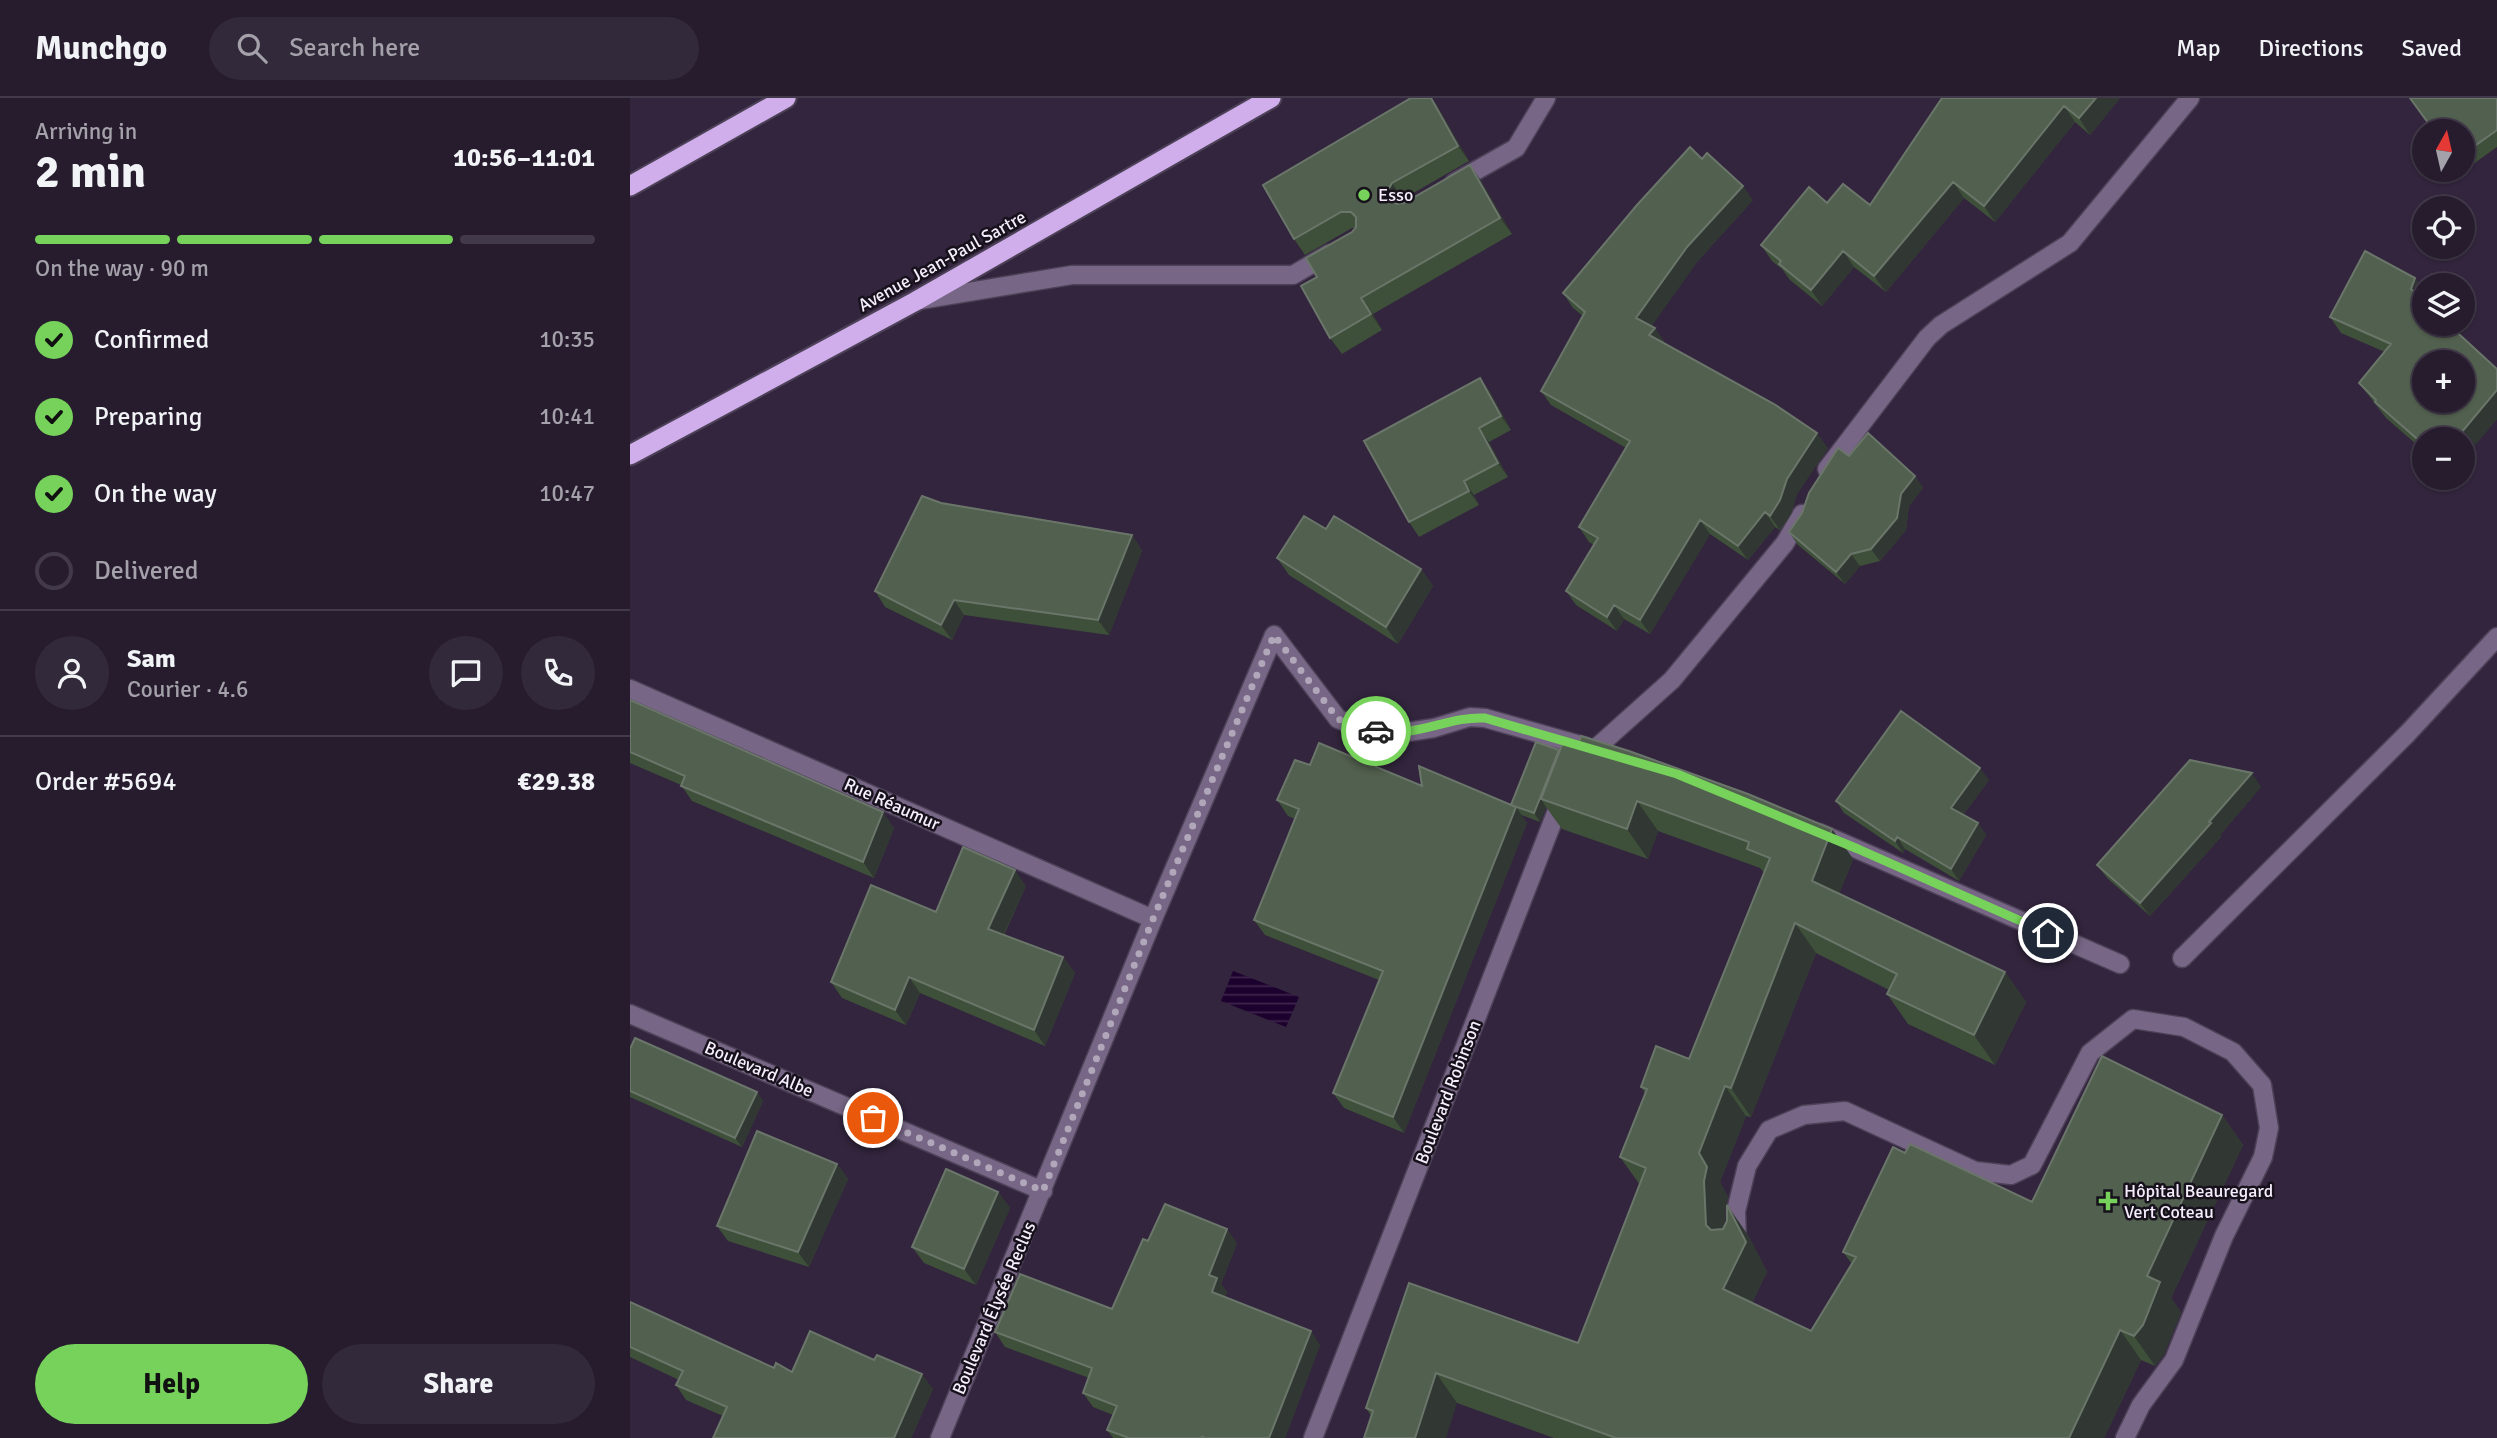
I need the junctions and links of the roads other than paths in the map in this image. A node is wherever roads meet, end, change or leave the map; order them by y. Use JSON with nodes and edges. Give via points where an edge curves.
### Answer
{"nodes":[{"id":1,"x":786,"y":98,"type":"edge"},
{"id":2,"x":1270,"y":98,"type":"edge"},
{"id":3,"x":1546,"y":98,"type":"edge"},
{"id":4,"x":2190,"y":98,"type":"edge"},
{"id":5,"x":630,"y":186,"type":"edge"},
{"id":6,"x":1444,"y":188,"type":"edge"},
{"id":7,"x":1346,"y":244,"type":"edge"},
{"id":8,"x":916,"y":301,"type":"junction"},
{"id":9,"x":630,"y":455,"type":"edge"},
{"id":10,"x":1820,"y":480,"type":"edge"},
{"id":11,"x":1807,"y":500,"type":"edge"},
{"id":12,"x":2497,"y":637,"type":"edge"},
{"id":13,"x":630,"y":689,"type":"edge"},
{"id":14,"x":1585,"y":751,"type":"junction"},
{"id":15,"x":1618,"y":757,"type":"edge"},
{"id":16,"x":1567,"y":784,"type":"edge"},
{"id":17,"x":1807,"y":828,"type":"edge"},
{"id":18,"x":1153,"y":919,"type":"junction"},
{"id":19,"x":2182,"y":958,"type":"dead end"},
{"id":20,"x":2120,"y":964,"type":"dead end"},
{"id":21,"x":630,"y":1014,"type":"edge"},
{"id":22,"x":1043,"y":1191,"type":"junction"},
{"id":23,"x":1737,"y":1250,"type":"edge"},
{"id":24,"x":940,"y":1438,"type":"edge"},
{"id":25,"x":1313,"y":1438,"type":"edge"},
{"id":26,"x":2125,"y":1438,"type":"edge"}],
"edges":[{"from":1,"to":5,"type":"highway"},
{"from":2,"to":8,"type":"highway","name":"Avenue Jean-Paul Sartre"},
{"from":3,"to":6,"type":"street","via":[[1516,148]]},
{"from":4,"to":10,"type":"street","via":[[2070,243],[1927,338]]},
{"from":7,"to":8,"type":"street","via":[[1293,275],[1072,275]]},
{"from":8,"to":9,"type":"highway","name":"Avenue Jean-Paul Sartre"},
{"from":11,"to":14,"type":"street","via":[[1801,519],[1785,542],[1672,680]]},
{"from":12,"to":19,"type":"street","via":[[2407,734]]},
{"from":13,"to":18,"type":"street","name":"Rue Réaumur"},
{"from":14,"to":15,"type":"street"},
{"from":14,"to":18,"type":"street","name":"Boulevard Élysée Reclus","via":[[1485,718],[1470,717],[1395,734],[1364,729],[1338,719],[1274,635]]},
{"from":16,"to":25,"type":"street","name":"Boulevard Robinson"},
{"from":17,"to":20,"type":"street"},
{"from":18,"to":22,"type":"street","name":"Boulevard Élysée Reclus"},
{"from":21,"to":22,"type":"street","name":"Boulevard Albe"},
{"from":22,"to":24,"type":"street","name":"Boulevard Élysée Reclus"},
{"from":23,"to":26,"type":"street","via":[[1736,1211],[1746,1166],[1769,1130],[1804,1115],[1845,1111],[1975,1171],[2011,1175],[2032,1165],[2090,1053],[2133,1019],[2184,1027],[2233,1052],[2262,1085],[2269,1128],[2263,1157],[2224,1236],[2174,1360],[2141,1405]]}]}
